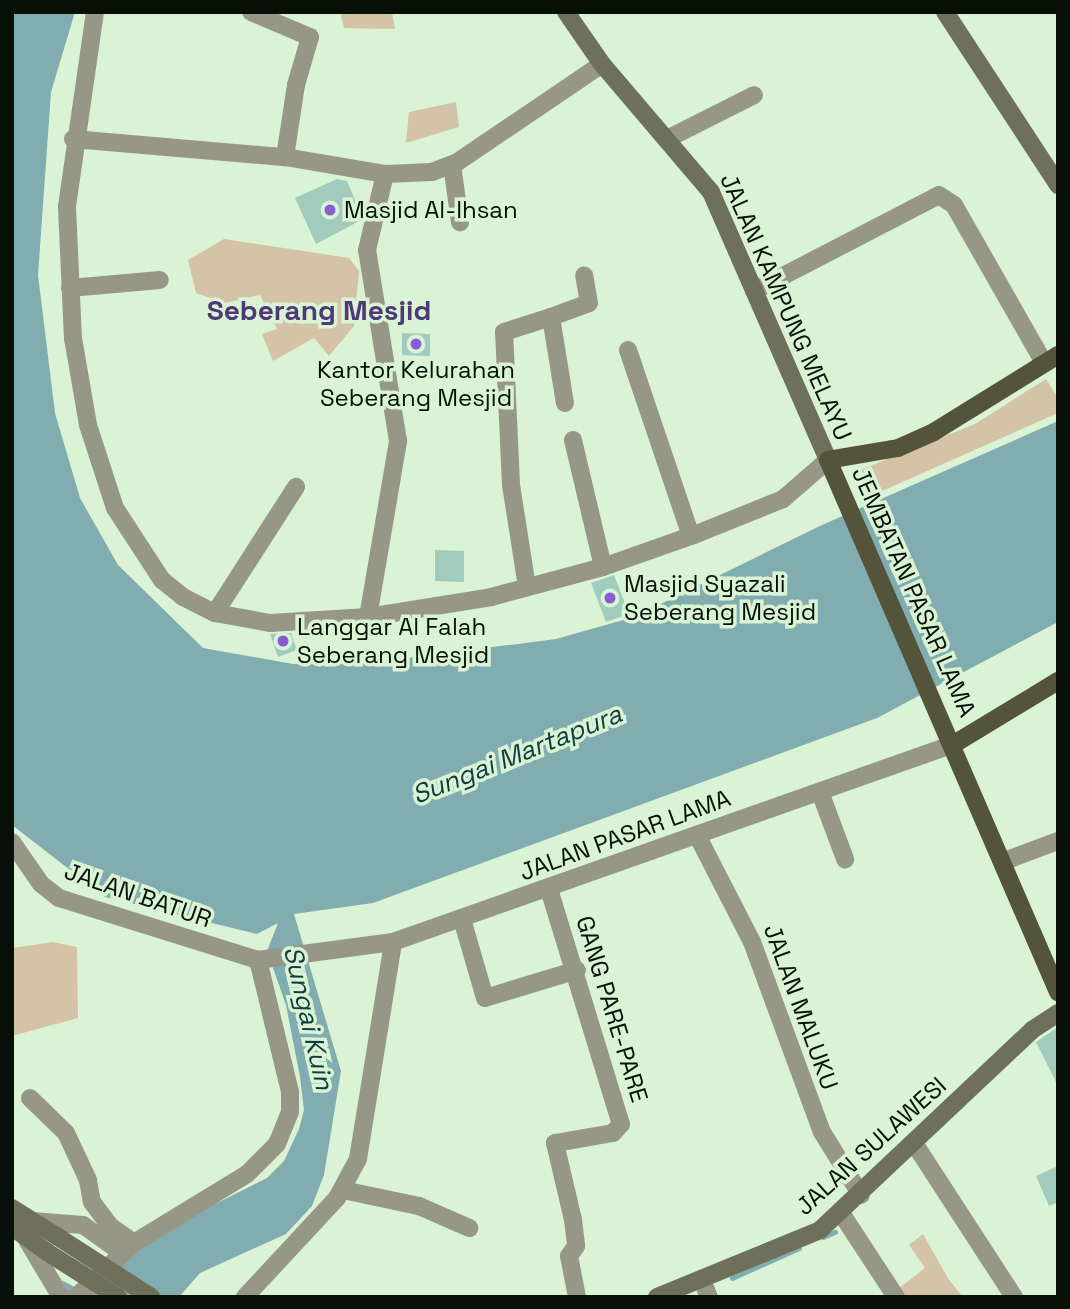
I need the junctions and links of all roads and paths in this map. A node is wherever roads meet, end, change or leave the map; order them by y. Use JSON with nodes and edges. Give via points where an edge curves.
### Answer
{"nodes":[{"id":1,"x":95,"y":12,"type":"edge"},
{"id":2,"x":251,"y":12,"type":"edge"},
{"id":3,"x":566,"y":12,"type":"edge"},
{"id":4,"x":944,"y":12,"type":"edge"},
{"id":5,"x":602,"y":64,"type":"junction"},
{"id":6,"x":754,"y":95,"type":"dead end"},
{"id":7,"x":669,"y":138,"type":"junction"},
{"id":8,"x":73,"y":139,"type":"junction"},
{"id":9,"x":285,"y":157,"type":"junction"},
{"id":10,"x":452,"y":165,"type":"junction"},
{"id":11,"x":385,"y":174,"type":"junction"},
{"id":12,"x":1058,"y":185,"type":"edge"},
{"id":13,"x":460,"y":222,"type":"dead end"},
{"id":14,"x":584,"y":275,"type":"dead end"},
{"id":15,"x":160,"y":280,"type":"dead end"},
{"id":16,"x":70,"y":288,"type":"junction"},
{"id":17,"x":754,"y":291,"type":"junction"},
{"id":18,"x":551,"y":317,"type":"junction"},
{"id":19,"x":628,"y":350,"type":"dead end"},
{"id":20,"x":1051,"y":359,"type":"edge"},
{"id":21,"x":565,"y":403,"type":"dead end"},
{"id":22,"x":573,"y":440,"type":"dead end"},
{"id":23,"x":828,"y":460,"type":"junction"},
{"id":24,"x":296,"y":487,"type":"dead end"},
{"id":25,"x":691,"y":536,"type":"junction"},
{"id":26,"x":603,"y":567,"type":"junction"},
{"id":27,"x":527,"y":587,"type":"junction"},
{"id":28,"x":215,"y":613,"type":"junction"},
{"id":29,"x":368,"y":617,"type":"junction"},
{"id":30,"x":1058,"y":681,"type":"edge"},
{"id":31,"x":954,"y":744,"type":"junction"},
{"id":32,"x":820,"y":792,"type":"junction"},
{"id":33,"x":697,"y":835,"type":"junction"},
{"id":34,"x":1058,"y":841,"type":"edge"},
{"id":35,"x":12,"y":842,"type":"edge"},
{"id":36,"x":845,"y":859,"type":"dead end"},
{"id":37,"x":1002,"y":862,"type":"junction"},
{"id":38,"x":549,"y":889,"type":"junction"},
{"id":39,"x":462,"y":919,"type":"junction"},
{"id":40,"x":393,"y":942,"type":"junction"},
{"id":41,"x":265,"y":959,"type":"junction"},
{"id":42,"x":577,"y":970,"type":"junction"},
{"id":43,"x":1058,"y":992,"type":"edge"},
{"id":44,"x":1058,"y":1013,"type":"edge"},
{"id":45,"x":30,"y":1098,"type":"dead end"},
{"id":46,"x":914,"y":1143,"type":"junction"},
{"id":47,"x":343,"y":1190,"type":"junction"},
{"id":48,"x":860,"y":1195,"type":"junction"},
{"id":49,"x":12,"y":1208,"type":"edge"},
{"id":50,"x":841,"y":1213,"type":"junction"},
{"id":51,"x":23,"y":1227,"type":"edge"},
{"id":52,"x":469,"y":1228,"type":"dead end"},
{"id":53,"x":59,"y":1231,"type":"junction"},
{"id":54,"x":128,"y":1248,"type":"junction"},
{"id":55,"x":706,"y":1288,"type":"edge"},
{"id":56,"x":80,"y":1292,"type":"edge"},
{"id":57,"x":61,"y":1297,"type":"edge"},
{"id":58,"x":118,"y":1297,"type":"edge"},
{"id":59,"x":150,"y":1297,"type":"edge"},
{"id":60,"x":245,"y":1297,"type":"edge"},
{"id":61,"x":577,"y":1297,"type":"edge"},
{"id":62,"x":657,"y":1297,"type":"edge"},
{"id":63,"x":896,"y":1297,"type":"edge"},
{"id":64,"x":1014,"y":1297,"type":"edge"}],
"edges":[{"from":1,"to":8,"type":"street"},
{"from":2,"to":9,"type":"street","via":[[310,37],[296,85]]},
{"from":3,"to":5,"type":"main road","name":"JALAN KAMPUNG MELAYU"},
{"from":4,"to":12,"type":"main road"},
{"from":5,"to":7,"type":"main road","name":"JALAN KAMPUNG MELAYU"},
{"from":5,"to":10,"type":"street"},
{"from":6,"to":7,"type":"street"},
{"from":7,"to":17,"type":"main road","name":"JALAN KAMPUNG MELAYU","via":[[711,192]]},
{"from":8,"to":9,"type":"street"},
{"from":8,"to":16,"type":"street","via":[[67,207]]},
{"from":9,"to":11,"type":"street"},
{"from":10,"to":11,"type":"street"},
{"from":10,"to":13,"type":"street"},
{"from":11,"to":29,"type":"street","via":[[367,250],[398,441]]},
{"from":14,"to":18,"type":"street","via":[[589,303]]},
{"from":15,"to":16,"type":"street"},
{"from":16,"to":28,"type":"street","via":[[88,425],[115,508],[162,580]]},
{"from":17,"to":20,"type":"street","via":[[939,195],[954,205]]},
{"from":17,"to":23,"type":"main road","name":"JALAN KAMPUNG MELAYU"},
{"from":18,"to":21,"type":"street"},
{"from":18,"to":27,"type":"street","via":[[508,329],[501,340],[511,485]]},
{"from":19,"to":25,"type":"street"},
{"from":20,"to":23,"type":"main road","via":[[934,432],[898,448]]},
{"from":22,"to":26,"type":"street"},
{"from":23,"to":25,"type":"street","via":[[783,499]]},
{"from":23,"to":31,"type":"main road","name":"JEMBATAN PASAR LAMA"},
{"from":24,"to":28,"type":"street"},
{"from":25,"to":26,"type":"street"},
{"from":26,"to":27,"type":"street"},
{"from":27,"to":29,"type":"street"},
{"from":28,"to":29,"type":"street","via":[[270,623]]},
{"from":30,"to":31,"type":"main road"},
{"from":31,"to":32,"type":"street","name":"JALAN PASAR LAMA"},
{"from":31,"to":37,"type":"main road","name":"JEMBATAN PASAR LAMA"},
{"from":32,"to":33,"type":"street","name":"JALAN PASAR LAMA"},
{"from":32,"to":36,"type":"street"},
{"from":33,"to":38,"type":"street","name":"JALAN PASAR LAMA"},
{"from":33,"to":48,"type":"street","name":"JALAN MALUKU","via":[[752,942],[822,1132]]},
{"from":34,"to":37,"type":"street"},
{"from":35,"to":41,"type":"street","name":"JALAN BATUR","via":[[41,884],[59,898]]},
{"from":37,"to":43,"type":"main road","name":"JEMBATAN PASAR LAMA"},
{"from":38,"to":39,"type":"street","name":"JALAN PASAR LAMA"},
{"from":38,"to":42,"type":"street","name":"GANG PARE-PARE"},
{"from":39,"to":40,"type":"street","name":"JALAN PASAR LAMA"},
{"from":39,"to":42,"type":"street","via":[[485,998]]},
{"from":40,"to":41,"type":"street","name":"JALAN PASAR LAMA"},
{"from":40,"to":47,"type":"street","via":[[358,1160]]},
{"from":41,"to":54,"type":"street","via":[[290,1092],[290,1111],[277,1144],[247,1174]]},
{"from":42,"to":61,"type":"street","name":"GANG PARE-PARE","via":[[621,1124],[613,1133],[564,1139],[554,1147],[573,1220],[576,1246],[569,1256]]},
{"from":44,"to":46,"type":"main road","name":"JALAN SULAWESI","via":[[1032,1030]]},
{"from":45,"to":54,"type":"street","via":[[66,1133],[88,1180],[92,1202]]},
{"from":46,"to":48,"type":"main road","name":"JALAN SULAWESI"},
{"from":46,"to":64,"type":"street"},
{"from":47,"to":52,"type":"street","via":[[419,1206]]},
{"from":47,"to":60,"type":"street"},
{"from":48,"to":50,"type":"main road","name":"JALAN SULAWESI"},
{"from":49,"to":51,"type":"main road"},
{"from":50,"to":55,"type":"main road","name":"JALAN SULAWESI","via":[[796,1244]]},
{"from":50,"to":63,"type":"street"},
{"from":51,"to":53,"type":"main road"},
{"from":51,"to":57,"type":"street"},
{"from":51,"to":58,"type":"main road","bridge":true,"via":[[47,1252]]},
{"from":53,"to":54,"type":"street","via":[[97,1230]]},
{"from":53,"to":59,"type":"main road","bridge":true},
{"from":54,"to":56,"type":"street"},
{"from":55,"to":62,"type":"main road","name":"JALAN SULAWESI"}]}
